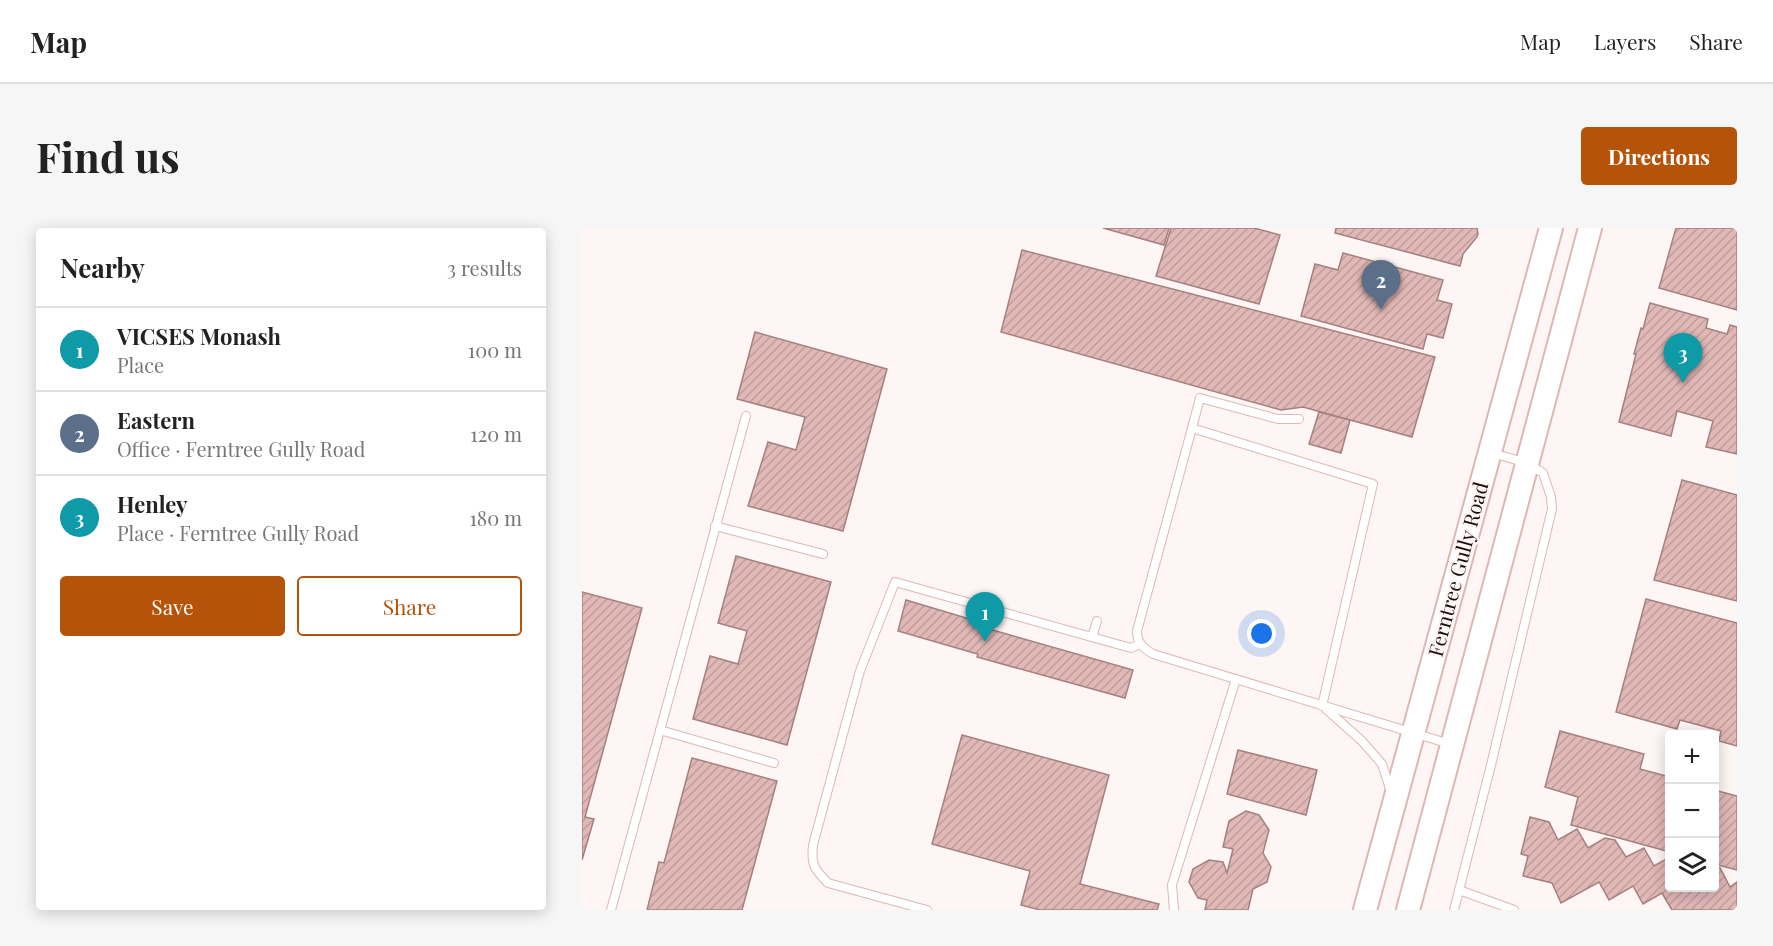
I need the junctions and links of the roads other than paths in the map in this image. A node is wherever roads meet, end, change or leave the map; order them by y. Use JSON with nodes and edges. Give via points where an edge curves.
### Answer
{"nodes":[{"id":1,"x":1551,"y":228,"type":"edge"},
{"id":2,"x":1590,"y":228,"type":"edge"},
{"id":3,"x":746,"y":416,"type":"dead end"},
{"id":4,"x":1299,"y":418,"type":"dead end"},
{"id":5,"x":1192,"y":428,"type":"junction"},
{"id":6,"x":1489,"y":453,"type":"junction"},
{"id":7,"x":1527,"y":463,"type":"junction"},
{"id":8,"x":715,"y":526,"type":"junction"},
{"id":9,"x":823,"y":554,"type":"dead end"},
{"id":10,"x":1097,"y":621,"type":"dead end"},
{"id":11,"x":1092,"y":637,"type":"junction"},
{"id":12,"x":1140,"y":644,"type":"junction"},
{"id":13,"x":1236,"y":680,"type":"junction"},
{"id":14,"x":1322,"y":706,"type":"junction"},
{"id":15,"x":660,"y":730,"type":"junction"},
{"id":16,"x":1412,"y":734,"type":"junction"},
{"id":17,"x":1452,"y":744,"type":"junction"},
{"id":18,"x":774,"y":763,"type":"dead end"},
{"id":19,"x":1393,"y":807,"type":"junction"},
{"id":20,"x":1459,"y":890,"type":"junction"},
{"id":21,"x":611,"y":910,"type":"edge"},
{"id":22,"x":927,"y":910,"type":"edge"},
{"id":23,"x":1174,"y":910,"type":"edge"},
{"id":24,"x":1365,"y":910,"type":"edge"},
{"id":25,"x":1408,"y":910,"type":"edge"},
{"id":26,"x":1454,"y":910,"type":"edge"},
{"id":27,"x":1514,"y":910,"type":"edge"}],
"edges":[{"from":1,"to":6,"type":"main road","name":"Ferntree Gully Road"},
{"from":2,"to":7,"type":"main road","name":"Ferntree Gully Road"},
{"from":3,"to":8,"type":"lane"},
{"from":4,"to":5,"type":"lane","via":[[1278,419],[1200,398]]},
{"from":5,"to":12,"type":"lane","via":[[1137,631]]},
{"from":5,"to":14,"type":"lane","via":[[1373,484]]},
{"from":6,"to":7,"type":"lane"},
{"from":6,"to":16,"type":"main road","name":"Ferntree Gully Road"},
{"from":7,"to":17,"type":"main road","name":"Ferntree Gully Road"},
{"from":7,"to":20,"type":"lane","via":[[1543,473],[1552,509]]},
{"from":8,"to":9,"type":"lane"},
{"from":8,"to":15,"type":"lane"},
{"from":10,"to":11,"type":"lane"},
{"from":11,"to":12,"type":"lane","via":[[1131,648]]},
{"from":11,"to":22,"type":"lane","via":[[895,582],[860,671],[811,861],[828,883]]},
{"from":12,"to":13,"type":"lane","via":[[1153,654]]},
{"from":13,"to":14,"type":"lane"},
{"from":13,"to":23,"type":"lane","via":[[1172,885]]},
{"from":14,"to":16,"type":"lane"},
{"from":14,"to":19,"type":"lane","via":[[1382,764]]},
{"from":15,"to":18,"type":"lane"},
{"from":15,"to":21,"type":"lane"},
{"from":16,"to":17,"type":"lane"},
{"from":16,"to":19,"type":"main road","name":"Ferntree Gully Road"},
{"from":17,"to":25,"type":"main road","name":"Ferntree Gully Road"},
{"from":19,"to":24,"type":"main road","name":"Ferntree Gully Road"},
{"from":20,"to":26,"type":"lane"},
{"from":20,"to":27,"type":"lane"}]}
